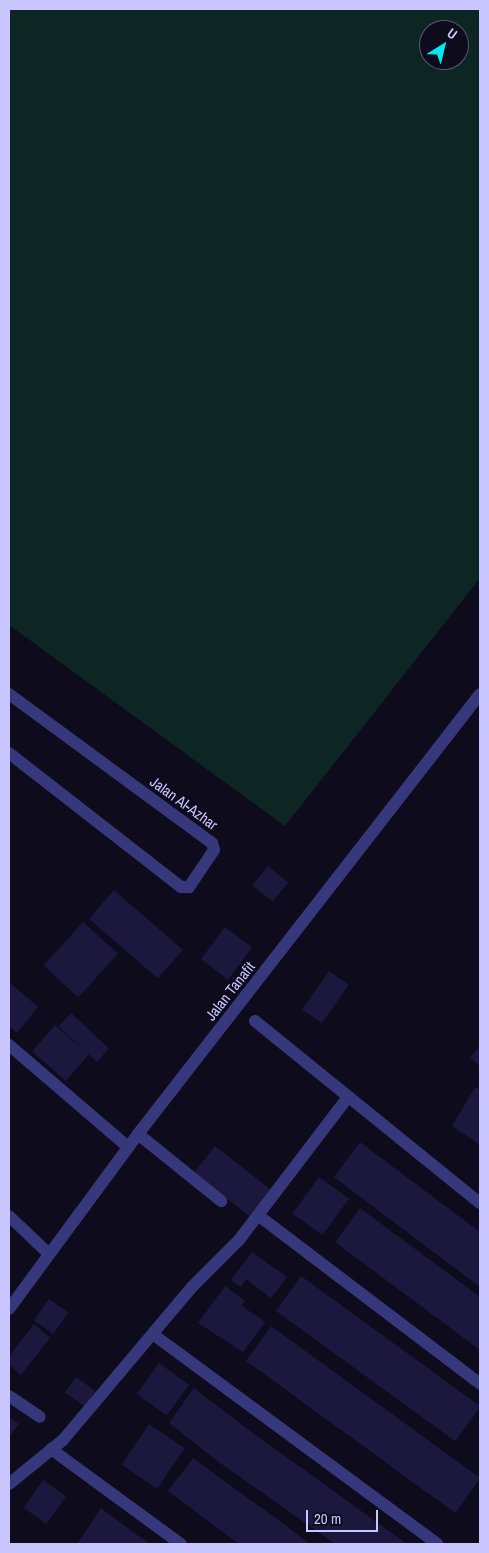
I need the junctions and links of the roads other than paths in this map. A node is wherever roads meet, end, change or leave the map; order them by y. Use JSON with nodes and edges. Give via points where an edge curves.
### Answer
{"nodes":[{"id":1,"x":9,"y":694,"type":"edge"},
{"id":2,"x":480,"y":694,"type":"edge"},
{"id":3,"x":9,"y":753,"type":"edge"},
{"id":4,"x":255,"y":1021,"type":"dead end"},
{"id":5,"x":9,"y":1045,"type":"edge"},
{"id":6,"x":348,"y":1097,"type":"junction"},
{"id":7,"x":138,"y":1134,"type":"junction"},
{"id":8,"x":128,"y":1147,"type":"junction"},
{"id":9,"x":221,"y":1201,"type":"dead end"},
{"id":10,"x":480,"y":1203,"type":"edge"},
{"id":11,"x":9,"y":1216,"type":"edge"},
{"id":12,"x":260,"y":1216,"type":"junction"},
{"id":13,"x":49,"y":1254,"type":"junction"},
{"id":14,"x":9,"y":1309,"type":"edge"},
{"id":15,"x":154,"y":1335,"type":"junction"},
{"id":16,"x":480,"y":1384,"type":"edge"},
{"id":17,"x":9,"y":1396,"type":"edge"},
{"id":18,"x":40,"y":1417,"type":"dead end"},
{"id":19,"x":52,"y":1449,"type":"junction"},
{"id":20,"x":9,"y":1484,"type":"edge"},
{"id":21,"x":181,"y":1544,"type":"edge"},
{"id":22,"x":437,"y":1544,"type":"edge"}],
"edges":[{"from":1,"to":3,"type":"street","name":"Jalan Al-Azhar","via":[[212,843],[214,850],[189,887],[182,887]]},
{"from":2,"to":7,"type":"street","name":"Jalan Tanafit"},
{"from":4,"to":6,"type":"street"},
{"from":5,"to":8,"type":"street"},
{"from":6,"to":10,"type":"street"},
{"from":6,"to":12,"type":"street","via":[[293,1165]]},
{"from":7,"to":8,"type":"street","name":"Jalan Tanafit"},
{"from":7,"to":9,"type":"street"},
{"from":8,"to":13,"type":"street","name":"Jalan Tanafit"},
{"from":11,"to":13,"type":"street"},
{"from":12,"to":15,"type":"street","via":[[192,1287]]},
{"from":12,"to":16,"type":"street"},
{"from":13,"to":14,"type":"street","name":"Jalan Tanafit"},
{"from":15,"to":19,"type":"street"},
{"from":15,"to":22,"type":"street"},
{"from":17,"to":18,"type":"street"},
{"from":19,"to":20,"type":"street"},
{"from":19,"to":21,"type":"street"}]}
